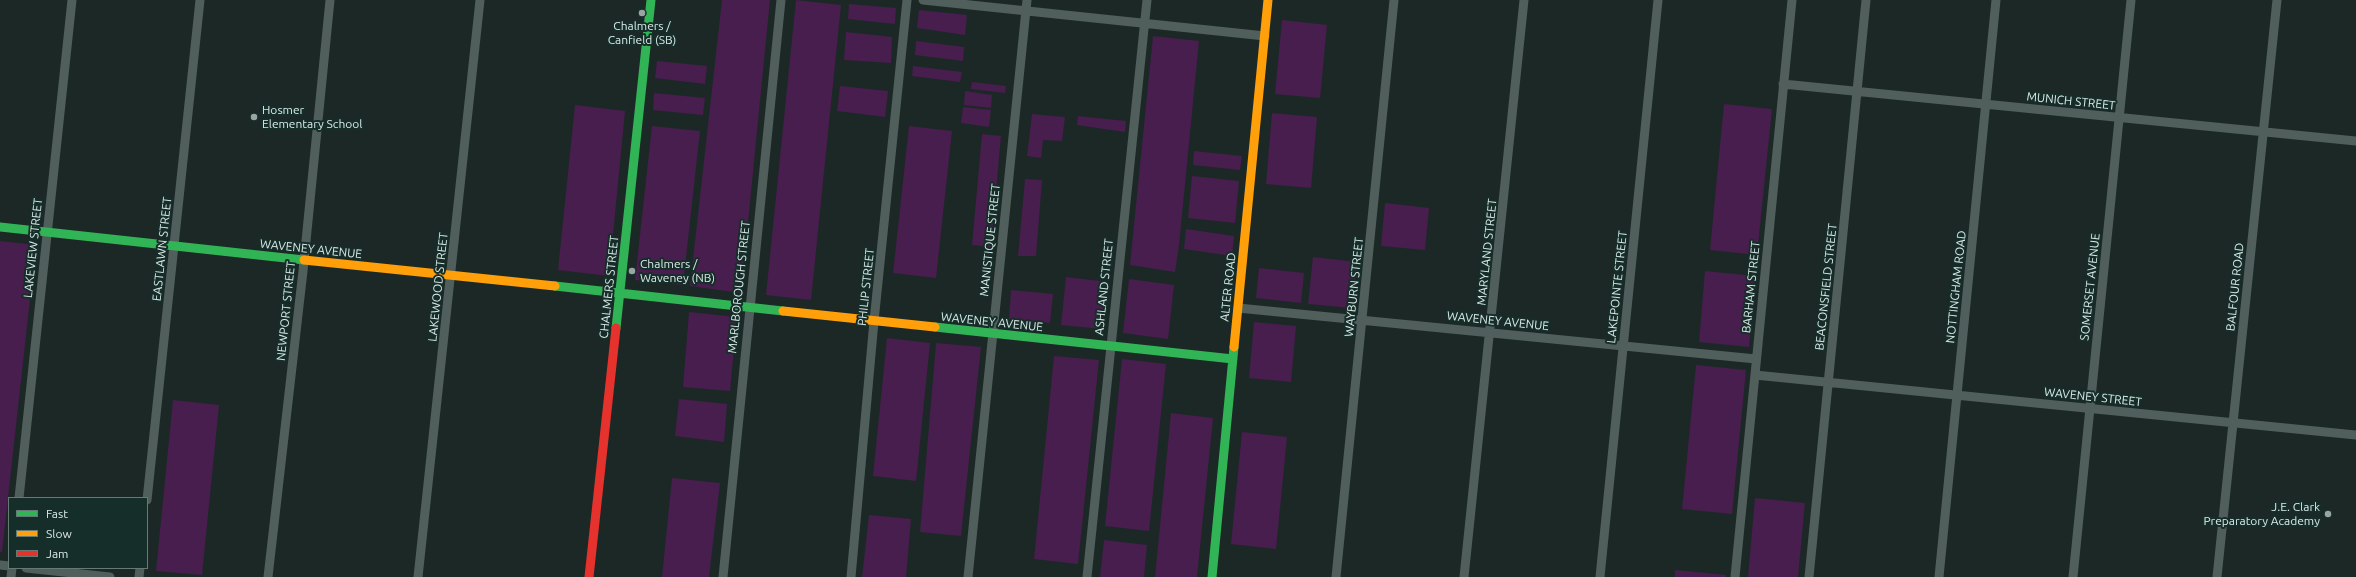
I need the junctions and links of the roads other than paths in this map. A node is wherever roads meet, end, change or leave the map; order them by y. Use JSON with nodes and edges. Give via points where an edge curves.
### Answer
{"nodes":[{"id":1,"x":72,"y":0,"type":"edge"},
{"id":2,"x":200,"y":0,"type":"edge"},
{"id":3,"x":330,"y":0,"type":"edge"},
{"id":4,"x":480,"y":0,"type":"edge"},
{"id":5,"x":651,"y":0,"type":"edge"},
{"id":6,"x":781,"y":0,"type":"edge"},
{"id":7,"x":908,"y":0,"type":"edge"},
{"id":8,"x":923,"y":0,"type":"edge"},
{"id":9,"x":1027,"y":0,"type":"edge"},
{"id":10,"x":1147,"y":0,"type":"edge"},
{"id":11,"x":1268,"y":0,"type":"edge"},
{"id":12,"x":1394,"y":0,"type":"edge"},
{"id":13,"x":1524,"y":0,"type":"edge"},
{"id":14,"x":1658,"y":0,"type":"edge"},
{"id":15,"x":1792,"y":0,"type":"edge"},
{"id":16,"x":1866,"y":0,"type":"edge"},
{"id":17,"x":1996,"y":0,"type":"edge"},
{"id":18,"x":2131,"y":0,"type":"edge"},
{"id":19,"x":2277,"y":0,"type":"edge"},
{"id":20,"x":1026,"y":11,"type":"junction"},
{"id":21,"x":1144,"y":23,"type":"junction"},
{"id":22,"x":1265,"y":36,"type":"junction"},
{"id":23,"x":1783,"y":84,"type":"junction"},
{"id":24,"x":1857,"y":92,"type":"junction"},
{"id":25,"x":1986,"y":104,"type":"junction"},
{"id":26,"x":2119,"y":118,"type":"junction"},
{"id":27,"x":2263,"y":132,"type":"junction"},
{"id":28,"x":2356,"y":141,"type":"edge"},
{"id":29,"x":0,"y":227,"type":"edge"},
{"id":30,"x":47,"y":232,"type":"junction"},
{"id":31,"x":174,"y":246,"type":"junction"},
{"id":32,"x":304,"y":260,"type":"junction"},
{"id":33,"x":451,"y":275,"type":"junction"},
{"id":34,"x":620,"y":293,"type":"junction"},
{"id":35,"x":749,"y":306,"type":"junction"},
{"id":36,"x":1238,"y":308,"type":"junction"},
{"id":37,"x":1363,"y":320,"type":"junction"},
{"id":38,"x":874,"y":321,"type":"junction"},
{"id":39,"x":1491,"y":332,"type":"junction"},
{"id":40,"x":993,"y":334,"type":"junction"},
{"id":41,"x":1110,"y":346,"type":"junction"},
{"id":42,"x":1623,"y":346,"type":"junction"},
{"id":43,"x":1233,"y":359,"type":"junction"},
{"id":44,"x":1756,"y":359,"type":"junction"},
{"id":45,"x":1754,"y":375,"type":"junction"},
{"id":46,"x":1828,"y":383,"type":"junction"},
{"id":47,"x":1957,"y":396,"type":"junction"},
{"id":48,"x":2090,"y":409,"type":"junction"},
{"id":49,"x":2233,"y":423,"type":"junction"},
{"id":50,"x":2356,"y":435,"type":"edge"},
{"id":51,"x":19,"y":497,"type":"edge"},
{"id":52,"x":147,"y":497,"type":"edge"},
{"id":53,"x":35,"y":569,"type":"edge"},
{"id":54,"x":110,"y":577,"type":"edge"},
{"id":55,"x":268,"y":577,"type":"edge"},
{"id":56,"x":418,"y":577,"type":"edge"},
{"id":57,"x":589,"y":577,"type":"edge"},
{"id":58,"x":723,"y":577,"type":"edge"},
{"id":59,"x":851,"y":577,"type":"edge"},
{"id":60,"x":968,"y":577,"type":"edge"},
{"id":61,"x":1086,"y":577,"type":"edge"},
{"id":62,"x":1212,"y":577,"type":"edge"},
{"id":63,"x":1336,"y":577,"type":"edge"},
{"id":64,"x":1464,"y":577,"type":"edge"},
{"id":65,"x":1600,"y":577,"type":"edge"},
{"id":66,"x":1735,"y":577,"type":"edge"},
{"id":67,"x":1809,"y":577,"type":"edge"},
{"id":68,"x":1939,"y":577,"type":"edge"},
{"id":69,"x":2073,"y":577,"type":"edge"},
{"id":70,"x":2217,"y":577,"type":"edge"}],
"edges":[{"from":1,"to":30,"type":"street","name":"LAKEVIEW STREET"},
{"from":2,"to":31,"type":"street","name":"EASTLAWN STREET"},
{"from":3,"to":32,"type":"street","name":"NEWPORT STREET"},
{"from":4,"to":33,"type":"street","name":"LAKEWOOD STREET"},
{"from":5,"to":34,"type":"street","name":"CHALMERS STREET"},
{"from":6,"to":35,"type":"street","name":"MARLBOROUGH STREET"},
{"from":7,"to":38,"type":"street","name":"PHILIP STREET"},
{"from":8,"to":20,"type":"street"},
{"from":9,"to":20,"type":"street","name":"MANISTIQUE STREET"},
{"from":10,"to":21,"type":"street","name":"ASHLAND STREET"},
{"from":11,"to":22,"type":"street","name":"ALTER ROAD"},
{"from":12,"to":37,"type":"street","name":"WAYBURN STREET"},
{"from":13,"to":39,"type":"street","name":"MARYLAND STREET"},
{"from":14,"to":42,"type":"street","name":"LAKEPOINTE STREET"},
{"from":15,"to":23,"type":"street","name":"BARHAM STREET"},
{"from":16,"to":24,"type":"street","name":"BEACONSFIELD STREET"},
{"from":17,"to":25,"type":"street","name":"NOTTINGHAM ROAD"},
{"from":18,"to":26,"type":"street","name":"SOMERSET AVENUE"},
{"from":19,"to":27,"type":"street","name":"BALFOUR ROAD"},
{"from":20,"to":21,"type":"street"},
{"from":20,"to":40,"type":"street","name":"MANISTIQUE STREET"},
{"from":21,"to":22,"type":"street"},
{"from":21,"to":41,"type":"street","name":"ASHLAND STREET"},
{"from":22,"to":36,"type":"street","name":"ALTER ROAD"},
{"from":23,"to":24,"type":"street","name":"MUNICH STREET"},
{"from":23,"to":44,"type":"street","name":"BARHAM STREET"},
{"from":24,"to":25,"type":"street","name":"MUNICH STREET"},
{"from":24,"to":46,"type":"street","name":"BEACONSFIELD STREET"},
{"from":25,"to":26,"type":"street","name":"MUNICH STREET"},
{"from":25,"to":47,"type":"street","name":"NOTTINGHAM ROAD"},
{"from":26,"to":27,"type":"street","name":"MUNICH STREET"},
{"from":26,"to":48,"type":"street","name":"SOMERSET AVENUE"},
{"from":27,"to":28,"type":"street","name":"MUNICH STREET"},
{"from":27,"to":49,"type":"street","name":"BALFOUR ROAD"},
{"from":29,"to":30,"type":"street","name":"WAVENEY AVENUE"},
{"from":30,"to":31,"type":"street","name":"WAVENEY AVENUE"},
{"from":30,"to":51,"type":"street","name":"LAKEVIEW STREET"},
{"from":31,"to":32,"type":"street","name":"WAVENEY AVENUE"},
{"from":31,"to":52,"type":"street","name":"EASTLAWN STREET"},
{"from":32,"to":33,"type":"street","name":"WAVENEY AVENUE"},
{"from":32,"to":55,"type":"street","name":"NEWPORT STREET"},
{"from":33,"to":34,"type":"street","name":"WAVENEY AVENUE"},
{"from":33,"to":56,"type":"street","name":"LAKEWOOD STREET"},
{"from":34,"to":35,"type":"street"},
{"from":34,"to":57,"type":"street","name":"CHALMERS STREET"},
{"from":35,"to":38,"type":"street","name":"WAVENEY AVENUE"},
{"from":35,"to":58,"type":"street","name":"MARLBOROUGH STREET"},
{"from":36,"to":37,"type":"street","name":"WAVENEY AVENUE"},
{"from":36,"to":43,"type":"street","name":"ALTER ROAD"},
{"from":37,"to":39,"type":"street","name":"WAVENEY AVENUE"},
{"from":37,"to":63,"type":"street","name":"WAYBURN STREET"},
{"from":38,"to":40,"type":"street","name":"WAVENEY AVENUE"},
{"from":38,"to":59,"type":"street","name":"PHILIP STREET"},
{"from":39,"to":42,"type":"street","name":"WAVENEY AVENUE"},
{"from":39,"to":64,"type":"street","name":"MARYLAND STREET"},
{"from":40,"to":41,"type":"street","name":"WAVENEY AVENUE"},
{"from":40,"to":60,"type":"street","name":"MANISTIQUE STREET"},
{"from":41,"to":43,"type":"street","name":"WAVENEY AVENUE"},
{"from":41,"to":61,"type":"street","name":"ASHLAND STREET"},
{"from":42,"to":44,"type":"street","name":"WAVENEY AVENUE"},
{"from":42,"to":65,"type":"street","name":"LAKEPOINTE STREET"},
{"from":43,"to":62,"type":"street","name":"ALTER ROAD"},
{"from":44,"to":45,"type":"street","name":"BARHAM STREET"},
{"from":45,"to":46,"type":"street"},
{"from":45,"to":66,"type":"street","name":"BARHAM STREET"},
{"from":46,"to":47,"type":"street","name":"WAVENEY STREET"},
{"from":46,"to":67,"type":"street","name":"BEACONSFIELD STREET"},
{"from":47,"to":48,"type":"street","name":"WAVENEY STREET"},
{"from":47,"to":68,"type":"street","name":"NOTTINGHAM ROAD"},
{"from":48,"to":49,"type":"street","name":"WAVENEY STREET"},
{"from":48,"to":69,"type":"street","name":"SOMERSET AVENUE"},
{"from":49,"to":50,"type":"street","name":"WAVENEY STREET"},
{"from":49,"to":70,"type":"street","name":"BALFOUR ROAD"},
{"from":53,"to":54,"type":"street"}]}
